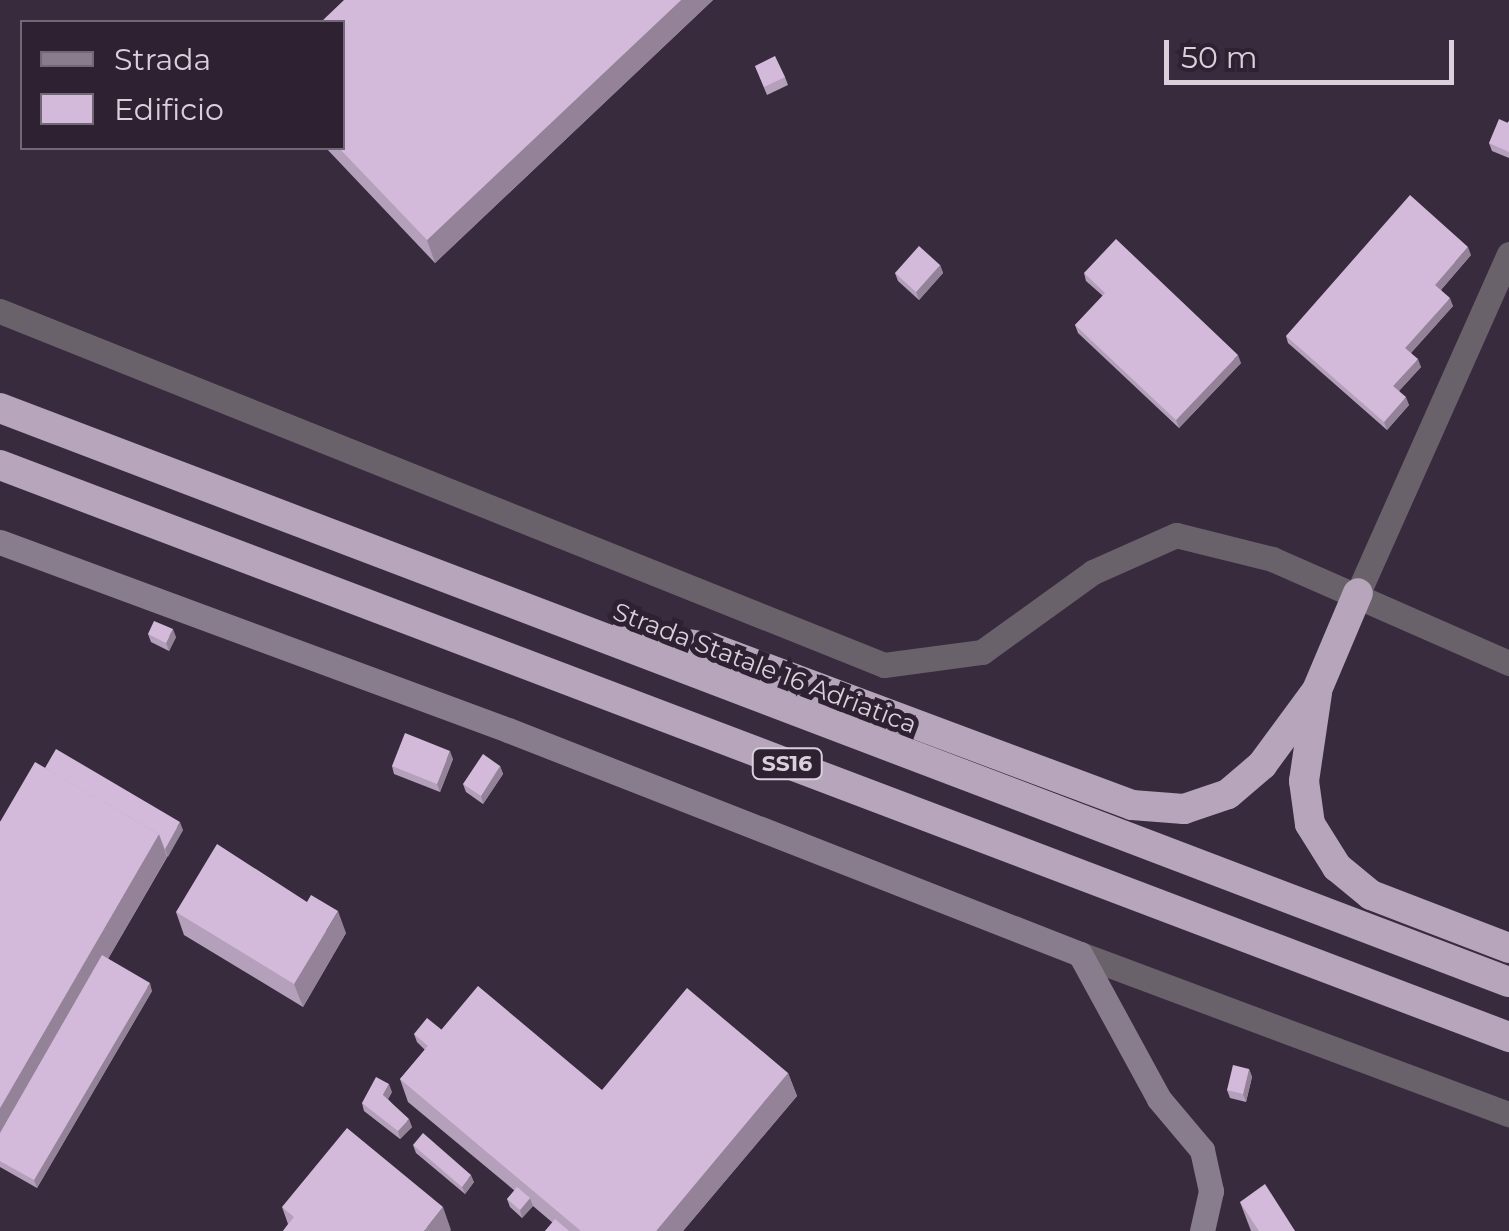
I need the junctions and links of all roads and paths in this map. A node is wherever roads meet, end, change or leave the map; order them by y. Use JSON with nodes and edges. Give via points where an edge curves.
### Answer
{"nodes":[{"id":1,"x":1509,"y":254,"type":"edge"},
{"id":2,"x":0,"y":312,"type":"edge"},
{"id":3,"x":0,"y":408,"type":"edge"},
{"id":4,"x":0,"y":465,"type":"edge"},
{"id":5,"x":0,"y":542,"type":"edge"},
{"id":6,"x":1358,"y":593,"type":"junction"},
{"id":7,"x":562,"y":624,"type":"junction"},
{"id":8,"x":1509,"y":664,"type":"edge"},
{"id":9,"x":1317,"y":690,"type":"junction"},
{"id":10,"x":1509,"y":948,"type":"edge"},
{"id":11,"x":1080,"y":954,"type":"junction"},
{"id":12,"x":1509,"y":982,"type":"edge"},
{"id":13,"x":1509,"y":1037,"type":"edge"},
{"id":14,"x":1509,"y":1114,"type":"edge"},
{"id":15,"x":1202,"y":1231,"type":"edge"}],
"edges":[{"from":1,"to":6,"type":"street"},
{"from":2,"to":6,"type":"street","via":[[884,665],[982,652],[1094,572],[1176,535],[1272,559]]},
{"from":3,"to":7,"type":"highway","name":"Strada Statale 16 Adriatica","number":"SS16"},
{"from":4,"to":13,"type":"highway","number":"SS16"},
{"from":5,"to":11,"type":"street","via":[[508,730]]},
{"from":6,"to":8,"type":"street"},
{"from":6,"to":9,"type":"highway"},
{"from":7,"to":9,"type":"highway","via":[[712,648],[1132,805],[1184,809],[1228,794],[1262,765]]},
{"from":7,"to":12,"type":"highway","name":"Strada Statale 16 Adriatica","number":"SS16"},
{"from":9,"to":10,"type":"highway","via":[[1304,781],[1310,824],[1336,867],[1370,895]]},
{"from":11,"to":14,"type":"street"},
{"from":11,"to":15,"type":"street","via":[[1160,1099],[1202,1150],[1210,1190]]}]}
